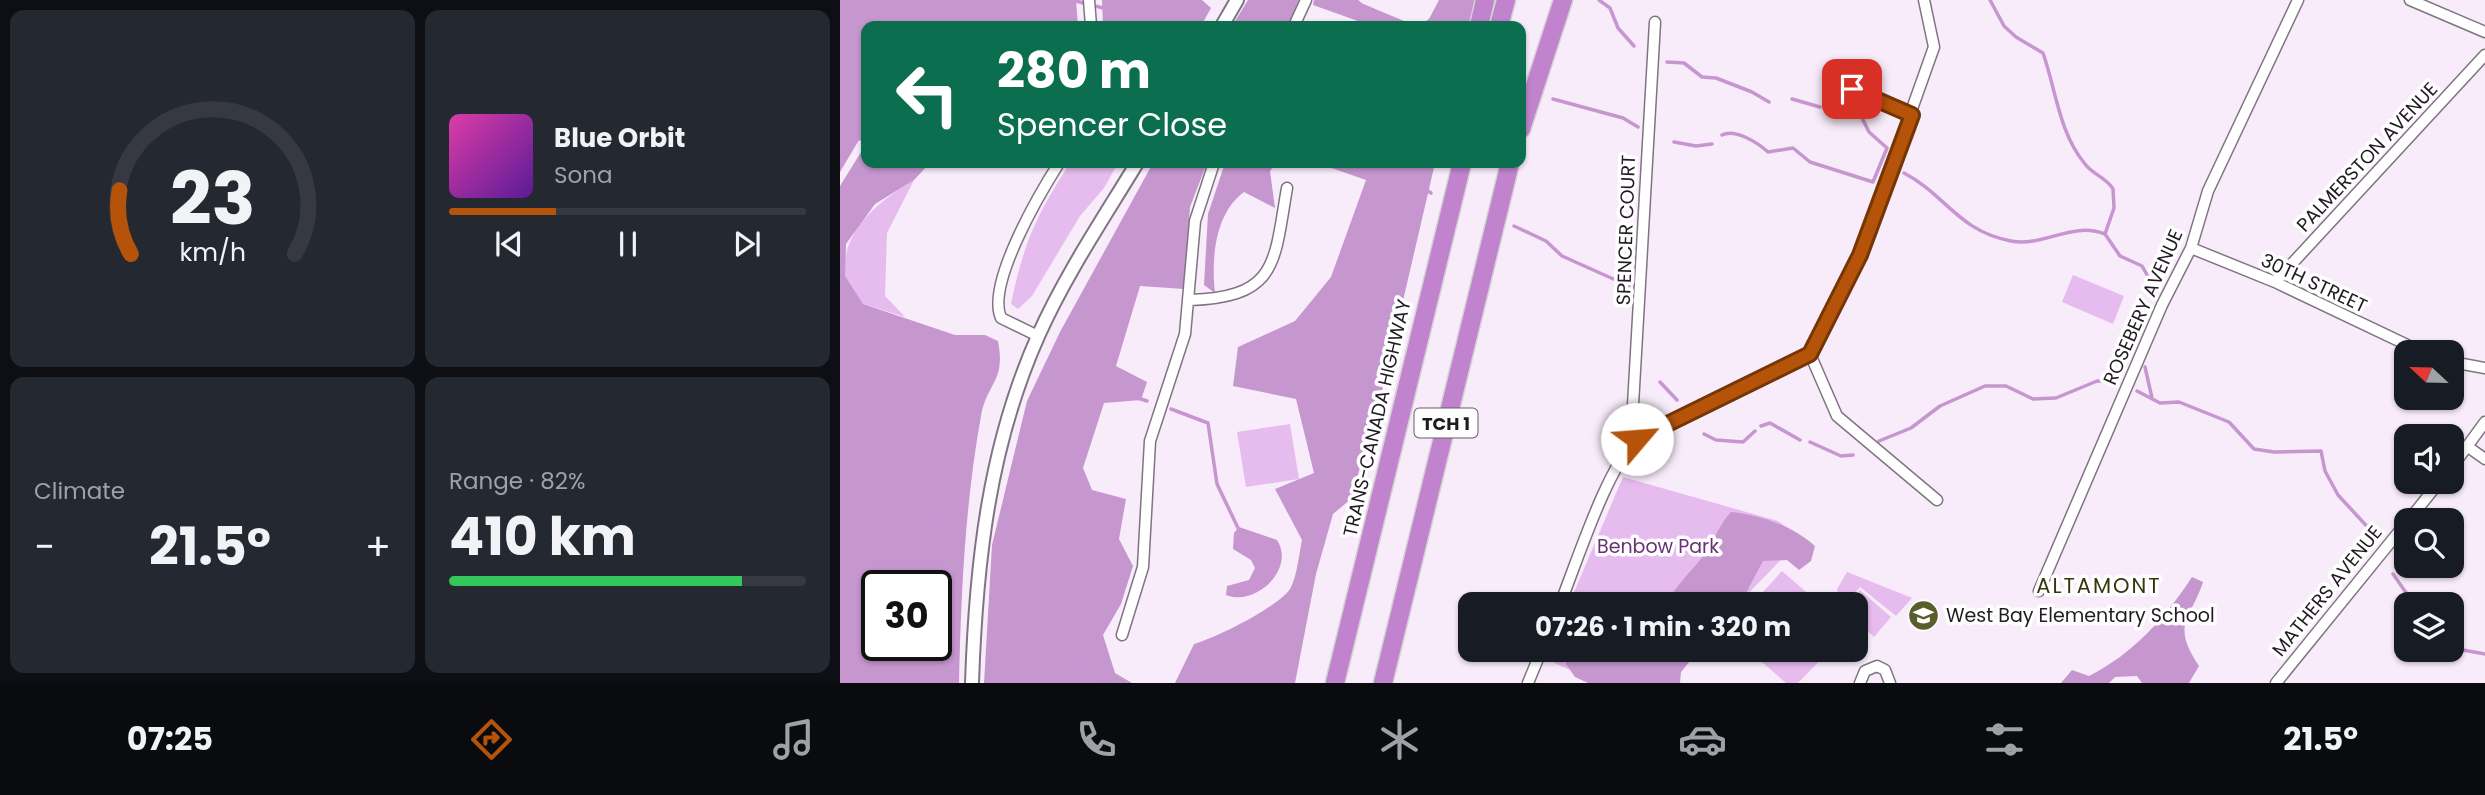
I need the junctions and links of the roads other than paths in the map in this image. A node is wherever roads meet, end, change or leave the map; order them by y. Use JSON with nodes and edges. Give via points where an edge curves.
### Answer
{"nodes":[{"id":1,"x":1089,"y":0,"type":"edge"},
{"id":2,"x":1237,"y":0,"type":"edge"},
{"id":3,"x":1306,"y":0,"type":"edge"},
{"id":4,"x":1485,"y":0,"type":"edge"},
{"id":5,"x":1506,"y":0,"type":"edge"},
{"id":6,"x":1550,"y":0,"type":"edge"},
{"id":7,"x":1563,"y":0,"type":"edge"},
{"id":8,"x":1924,"y":0,"type":"edge"},
{"id":9,"x":2298,"y":0,"type":"edge"},
{"id":10,"x":2410,"y":0,"type":"edge"},
{"id":11,"x":1091,"y":21,"type":"edge"},
{"id":12,"x":1225,"y":21,"type":"edge"},
{"id":13,"x":1296,"y":21,"type":"edge"},
{"id":14,"x":1480,"y":21,"type":"edge"},
{"id":15,"x":1500,"y":21,"type":"edge"},
{"id":16,"x":1655,"y":22,"type":"dead end"},
{"id":17,"x":2485,"y":32,"type":"edge"},
{"id":18,"x":2485,"y":55,"type":"edge"},
{"id":19,"x":1840,"y":76,"type":"dead end"},
{"id":20,"x":1526,"y":101,"type":"edge"},
{"id":21,"x":1526,"y":114,"type":"edge"},
{"id":22,"x":1912,"y":115,"type":"junction"},
{"id":23,"x":1056,"y":168,"type":"edge"},
{"id":24,"x":1134,"y":168,"type":"edge"},
{"id":25,"x":1212,"y":168,"type":"edge"},
{"id":26,"x":1449,"y":168,"type":"edge"},
{"id":27,"x":1461,"y":168,"type":"edge"},
{"id":28,"x":1509,"y":168,"type":"edge"},
{"id":29,"x":1287,"y":188,"type":"dead end"},
{"id":30,"x":2190,"y":248,"type":"junction"},
{"id":31,"x":2275,"y":282,"type":"junction"},
{"id":32,"x":1189,"y":300,"type":"junction"},
{"id":33,"x":1038,"y":336,"type":"junction"},
{"id":34,"x":1417,"y":338,"type":"junction"},
{"id":35,"x":2397,"y":340,"type":"edge"},
{"id":36,"x":1810,"y":354,"type":"junction"},
{"id":37,"x":2464,"y":364,"type":"edge"},
{"id":38,"x":2485,"y":368,"type":"edge"},
{"id":39,"x":2485,"y":422,"type":"edge"},
{"id":40,"x":1637,"y":439,"type":"junction"},
{"id":41,"x":2468,"y":447,"type":"junction"},
{"id":42,"x":2464,"y":452,"type":"edge"},
{"id":43,"x":2485,"y":459,"type":"edge"},
{"id":44,"x":2429,"y":494,"type":"edge"},
{"id":45,"x":1937,"y":500,"type":"dead end"},
{"id":46,"x":2418,"y":508,"type":"edge"},
{"id":47,"x":2394,"y":537,"type":"edge"},
{"id":48,"x":2039,"y":591,"type":"dead end"},
{"id":49,"x":1565,"y":592,"type":"edge"},
{"id":50,"x":1122,"y":635,"type":"dead end"},
{"id":51,"x":1537,"y":662,"type":"edge"},
{"id":52,"x":972,"y":683,"type":"edge"},
{"id":53,"x":1335,"y":683,"type":"edge"},
{"id":54,"x":1383,"y":683,"type":"edge"},
{"id":55,"x":1528,"y":683,"type":"edge"},
{"id":56,"x":1860,"y":683,"type":"edge"},
{"id":57,"x":1890,"y":683,"type":"edge"},
{"id":58,"x":2276,"y":683,"type":"edge"}],
"edges":[{"from":1,"to":11,"type":"street"},
{"from":2,"to":12,"type":"street"},
{"from":3,"to":13,"type":"street"},
{"from":4,"to":14,"type":"highway"},
{"from":5,"to":15,"type":"highway"},
{"from":6,"to":20,"type":"highway"},
{"from":7,"to":21,"type":"highway"},
{"from":8,"to":22,"type":"street","via":[[1934,47]]},
{"from":9,"to":30,"type":"street","name":"ROSEBERY AVENUE","via":[[2208,191]]},
{"from":10,"to":17,"type":"street"},
{"from":16,"to":40,"type":"street","name":"SPENCER COURT","via":[[1633,405]]},
{"from":18,"to":31,"type":"street","name":"PALMERSTON AVENUE"},
{"from":19,"to":22,"type":"street","via":[[1852,89]]},
{"from":22,"to":36,"type":"street","via":[[1860,255]]},
{"from":23,"to":33,"type":"street","via":[[1023,223],[998,300],[1001,318]]},
{"from":24,"to":33,"type":"street"},
{"from":25,"to":32,"type":"street","via":[[1193,232]]},
{"from":26,"to":34,"type":"highway"},
{"from":27,"to":34,"type":"highway","name":"TRANS-CANADA HIGHWAY","number":"TCH 1"},
{"from":28,"to":54,"type":"highway","number":"TCH 1"},
{"from":29,"to":32,"type":"street","via":[[1276,248],[1261,281],[1209,301]]},
{"from":30,"to":31,"type":"street","name":"30TH STREET"},
{"from":30,"to":48,"type":"street","name":"ROSEBERY AVENUE"},
{"from":31,"to":35,"type":"street","name":"30TH STREET"},
{"from":32,"to":50,"type":"street","via":[[1181,348],[1154,423],[1143,567]]},
{"from":33,"to":52,"type":"street","via":[[1009,413],[989,492],[977,575]]},
{"from":34,"to":53,"type":"highway","name":"TRANS-CANADA HIGHWAY","number":"TCH 1"},
{"from":36,"to":40,"type":"street"},
{"from":36,"to":45,"type":"street","via":[[1837,416]]},
{"from":37,"to":38,"type":"street"},
{"from":39,"to":41,"type":"street"},
{"from":40,"to":49,"type":"street","via":[[1620,458]]},
{"from":41,"to":42,"type":"street"},
{"from":41,"to":43,"type":"street"},
{"from":44,"to":46,"type":"street","name":"MATHERS AVENUE"},
{"from":47,"to":58,"type":"street","name":"MATHERS AVENUE"},
{"from":51,"to":55,"type":"street"},
{"from":56,"to":57,"type":"street","via":[[1865,671],[1877,666],[1885,670]]}]}
